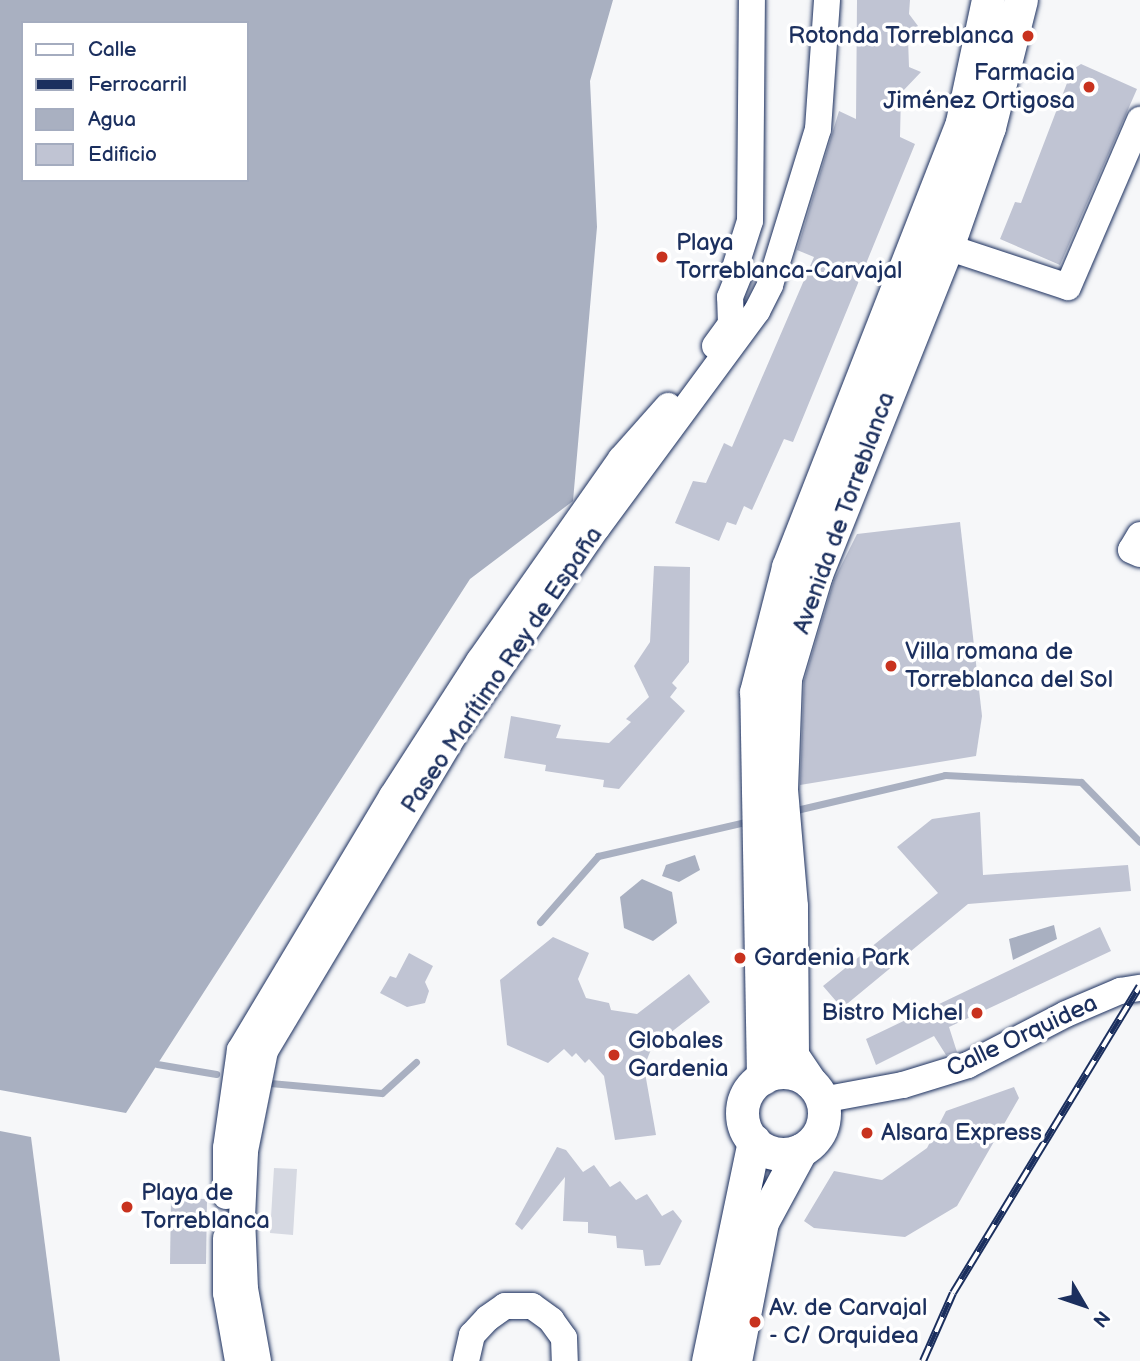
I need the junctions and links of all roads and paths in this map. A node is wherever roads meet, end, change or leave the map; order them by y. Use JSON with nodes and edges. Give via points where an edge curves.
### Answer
{"nodes":[{"id":1,"x":752,"y":0,"type":"edge"},
{"id":2,"x":827,"y":0,"type":"edge"},
{"id":3,"x":988,"y":0,"type":"edge"},
{"id":4,"x":1021,"y":0,"type":"edge"},
{"id":5,"x":1140,"y":120,"type":"edge"},
{"id":6,"x":947,"y":247,"type":"junction"},
{"id":7,"x":1140,"y":535,"type":"edge"},
{"id":8,"x":1140,"y":554,"type":"edge"},
{"id":9,"x":767,"y":790,"type":"junction"},
{"id":10,"x":771,"y":835,"type":"junction"},
{"id":11,"x":1140,"y":988,"type":"edge"},
{"id":12,"x":763,"y":1078,"type":"junction"},
{"id":13,"x":816,"y":1091,"type":"junction"},
{"id":14,"x":754,"y":1141,"type":"junction"},
{"id":15,"x":801,"y":1150,"type":"junction"},
{"id":16,"x":238,"y":1361,"type":"edge"},
{"id":17,"x":258,"y":1361,"type":"edge"},
{"id":18,"x":466,"y":1361,"type":"edge"},
{"id":19,"x":565,"y":1361,"type":"edge"},
{"id":20,"x":708,"y":1361,"type":"edge"},
{"id":21,"x":735,"y":1361,"type":"edge"}],
"edges":[{"from":1,"to":16,"type":"street","via":[[750,221],[730,297],[731,324],[679,394],[621,458],[479,661],[392,796],[240,1051],[226,1148],[226,1293]]},
{"from":2,"to":17,"type":"street","name":"Paseo Marítimo Rey de España","via":[[818,129],[770,285],[757,311],[597,528],[454,735],[265,1051],[245,1151],[242,1218],[245,1289]]},
{"from":3,"to":9,"type":"main road","name":"Avenida de Torreblanca","via":[[962,122],[788,567],[756,692]]},
{"from":4,"to":6,"type":"main road","name":"Avenida de Torreblanca","via":[[989,127]]},
{"from":5,"to":6,"type":"street","via":[[1068,287]]},
{"from":6,"to":9,"type":"main road","name":"Avenida de Torreblanca","via":[[816,574],[785,678]]},
{"from":7,"to":8,"type":"street","via":[[1131,550]]},
{"from":9,"to":10,"type":"main road","name":"Avenida de Torreblanca"},
{"from":10,"to":12,"type":"main road","name":"Avenida de Torreblanca"},
{"from":10,"to":13,"type":"main road","name":"Avenida de Torreblanca","via":[[792,1055]]},
{"from":11,"to":13,"type":"street","name":"Calle Orquidea","via":[[1066,1014],[968,1065],[902,1086]]},
{"from":12,"to":13,"type":"main road","via":[[788,1072]]},
{"from":12,"to":14,"type":"main road","via":[[753,1086],[743,1107],[743,1120]]},
{"from":13,"to":15,"type":"main road","via":[[819,1134]]},
{"from":14,"to":15,"type":"main road","via":[[776,1153]]},
{"from":14,"to":20,"type":"main road"},
{"from":15,"to":21,"type":"main road","via":[[762,1222]]},
{"from":18,"to":19,"type":"street","via":[[472,1335],[488,1318],[505,1307],[532,1306],[551,1320],[564,1338]]}]}
